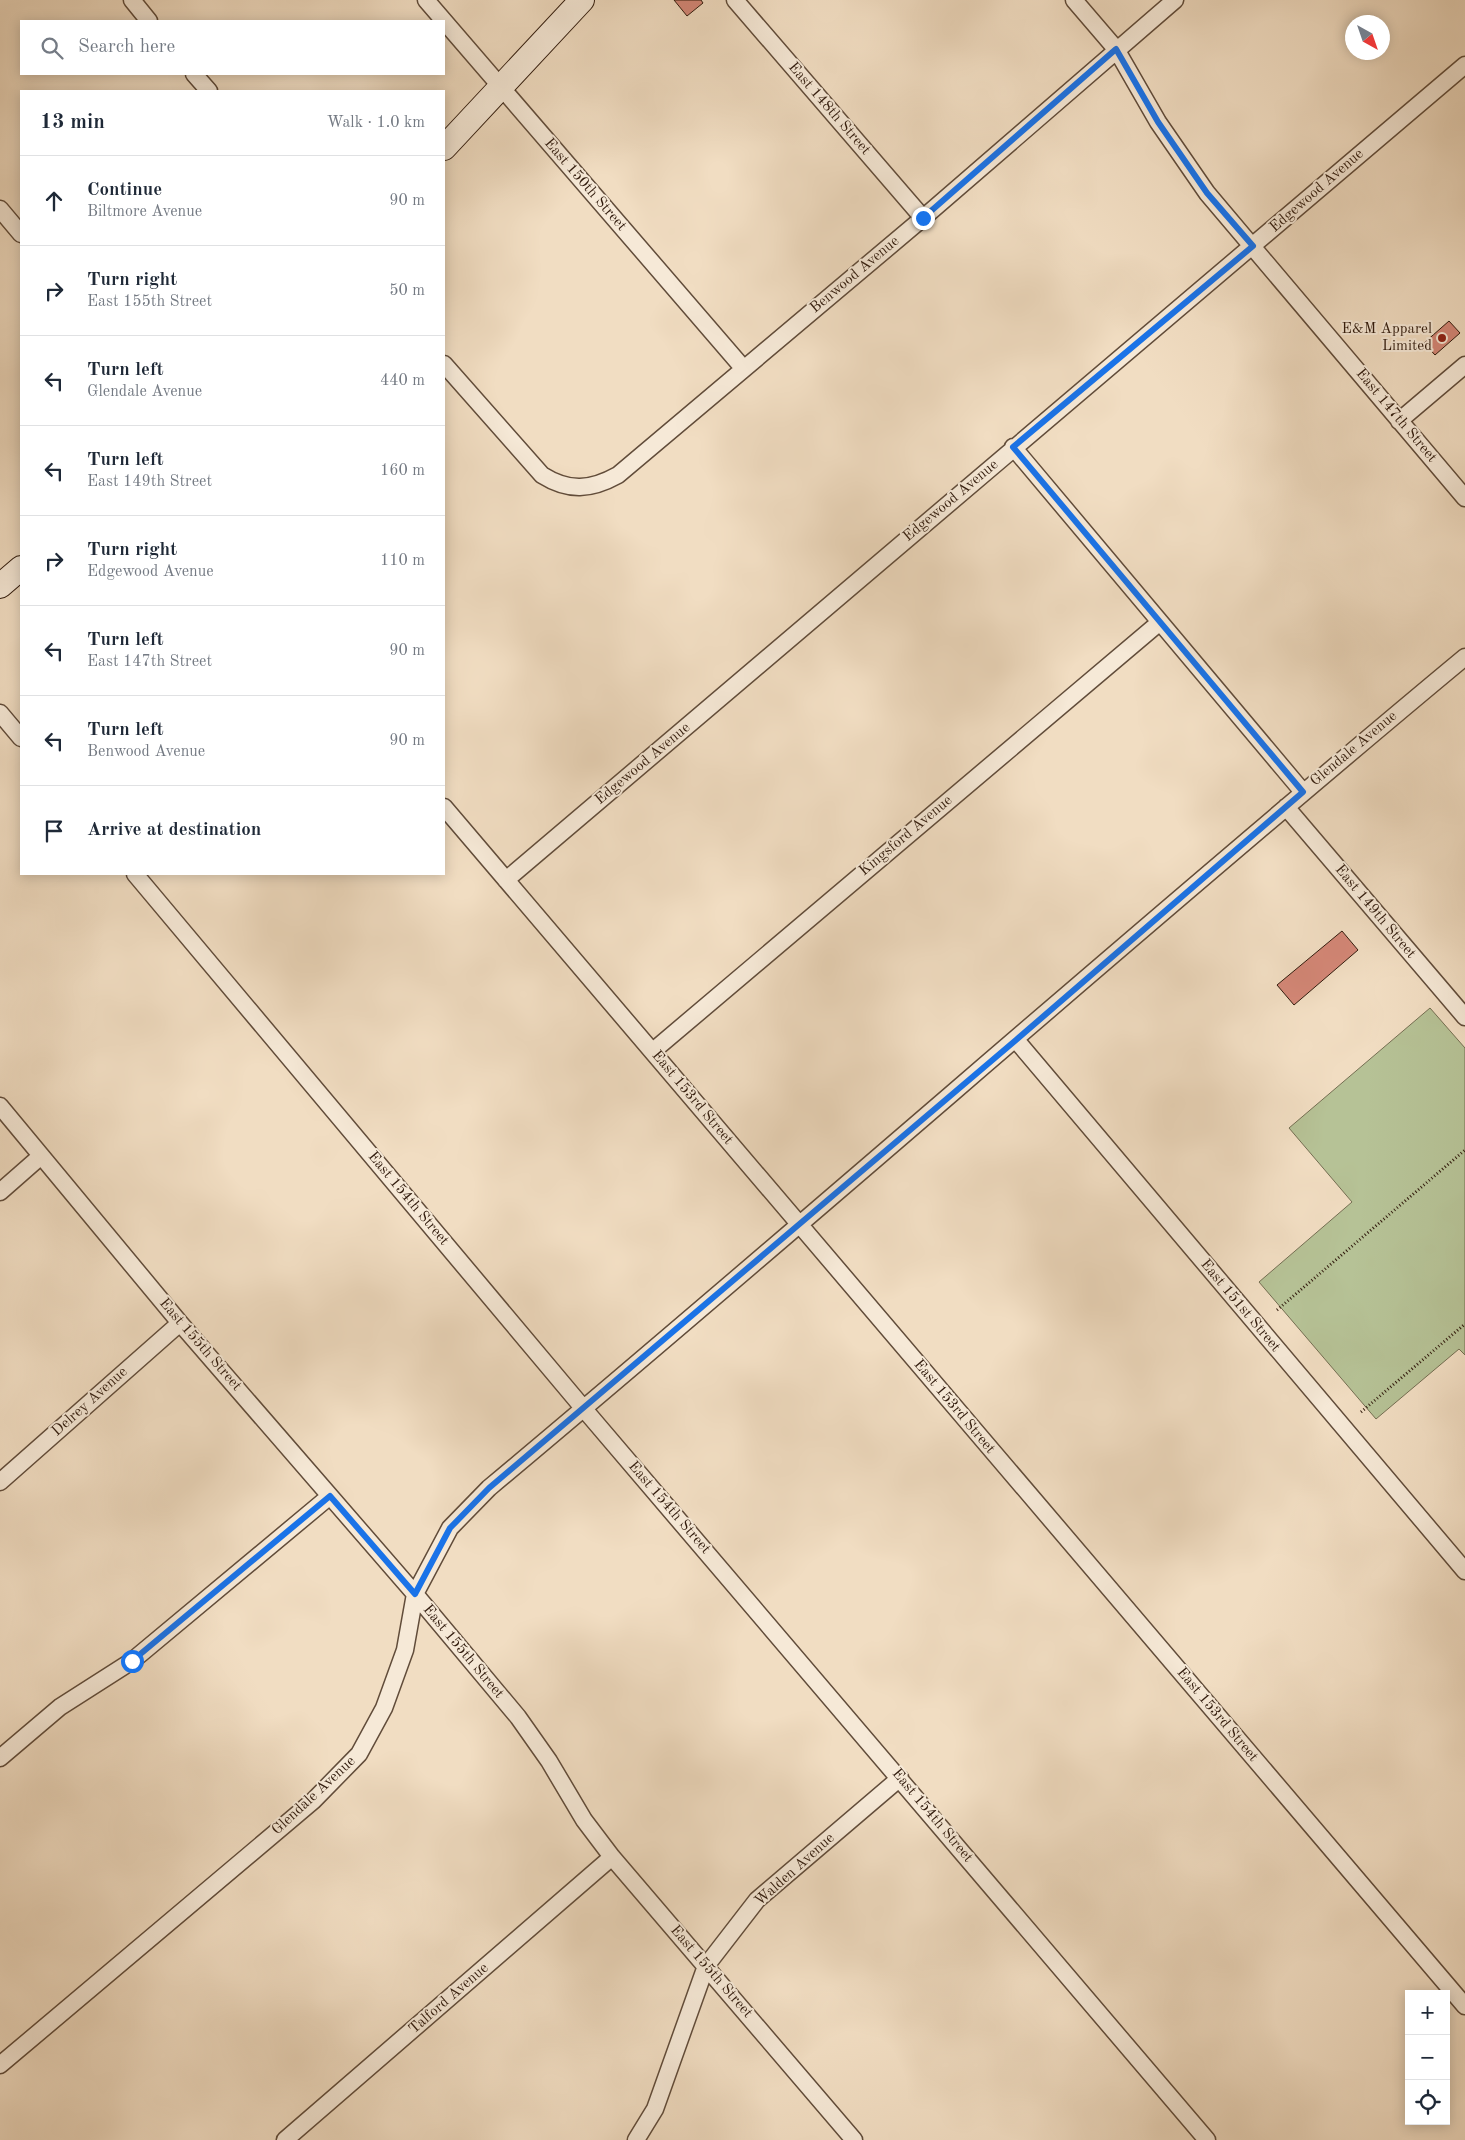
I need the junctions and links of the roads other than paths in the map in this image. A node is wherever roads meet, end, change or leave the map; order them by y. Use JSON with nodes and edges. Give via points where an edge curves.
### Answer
{"nodes":[{"id":1,"x":132,"y":0,"type":"edge"},
{"id":2,"x":426,"y":0,"type":"edge"},
{"id":3,"x":582,"y":0,"type":"edge"},
{"id":4,"x":735,"y":0,"type":"edge"},
{"id":5,"x":1074,"y":0,"type":"edge"},
{"id":6,"x":1175,"y":0,"type":"edge"},
{"id":7,"x":149,"y":20,"type":"edge"},
{"id":8,"x":443,"y":20,"type":"edge"},
{"id":9,"x":445,"y":22,"type":"edge"},
{"id":10,"x":1116,"y":49,"type":"junction"},
{"id":11,"x":1465,"y":65,"type":"edge"},
{"id":12,"x":195,"y":75,"type":"edge"},
{"id":13,"x":500,"y":87,"type":"junction"},
{"id":14,"x":208,"y":90,"type":"edge"},
{"id":15,"x":445,"y":147,"type":"edge"},
{"id":16,"x":0,"y":209,"type":"edge"},
{"id":17,"x":923,"y":218,"type":"junction"},
{"id":18,"x":20,"y":233,"type":"edge"},
{"id":19,"x":1253,"y":246,"type":"junction"},
{"id":20,"x":445,"y":365,"type":"edge"},
{"id":21,"x":1465,"y":365,"type":"edge"},
{"id":22,"x":744,"y":369,"type":"junction"},
{"id":23,"x":1399,"y":421,"type":"junction"},
{"id":24,"x":1013,"y":447,"type":"junction"},
{"id":25,"x":1465,"y":498,"type":"edge"},
{"id":26,"x":20,"y":569,"type":"edge"},
{"id":27,"x":0,"y":586,"type":"edge"},
{"id":28,"x":1160,"y":622,"type":"junction"},
{"id":29,"x":1465,"y":657,"type":"edge"},
{"id":30,"x":0,"y":713,"type":"edge"},
{"id":31,"x":20,"y":737,"type":"edge"},
{"id":32,"x":1303,"y":792,"type":"junction"},
{"id":33,"x":1286,"y":806,"type":"junction"},
{"id":34,"x":445,"y":807,"type":"edge"},
{"id":35,"x":136,"y":875,"type":"edge"},
{"id":36,"x":506,"y":880,"type":"junction"},
{"id":37,"x":1465,"y":1017,"type":"edge"},
{"id":38,"x":1016,"y":1040,"type":"junction"},
{"id":39,"x":653,"y":1051,"type":"junction"},
{"id":40,"x":0,"y":1106,"type":"edge"},
{"id":41,"x":42,"y":1156,"type":"junction"},
{"id":42,"x":0,"y":1192,"type":"edge"},
{"id":43,"x":799,"y":1225,"type":"junction"},
{"id":44,"x":180,"y":1323,"type":"junction"},
{"id":45,"x":584,"y":1409,"type":"junction"},
{"id":46,"x":0,"y":1482,"type":"edge"},
{"id":47,"x":330,"y":1496,"type":"junction"},
{"id":48,"x":1465,"y":1571,"type":"edge"},
{"id":49,"x":415,"y":1594,"type":"junction"},
{"id":50,"x":0,"y":1758,"type":"edge"},
{"id":51,"x":900,"y":1778,"type":"junction"},
{"id":52,"x":612,"y":1857,"type":"junction"},
{"id":53,"x":706,"y":1966,"type":"junction"},
{"id":54,"x":1465,"y":2006,"type":"edge"},
{"id":55,"x":0,"y":2065,"type":"edge"},
{"id":56,"x":285,"y":2140,"type":"edge"},
{"id":57,"x":636,"y":2140,"type":"edge"},
{"id":58,"x":854,"y":2140,"type":"edge"},
{"id":59,"x":1207,"y":2140,"type":"edge"}],
"edges":[{"from":1,"to":7,"type":"street"},
{"from":2,"to":8,"type":"street","name":"East 150th Street"},
{"from":3,"to":13,"type":"main road"},
{"from":4,"to":17,"type":"street","name":"East 148th Street"},
{"from":5,"to":10,"type":"street","name":"East 147th Street"},
{"from":6,"to":10,"type":"street","name":"Benwood Avenue"},
{"from":9,"to":13,"type":"street","name":"East 150th Street"},
{"from":10,"to":17,"type":"street","name":"Benwood Avenue"},
{"from":10,"to":19,"type":"street","name":"East 147th Street","via":[[1158,122],[1207,193]]},
{"from":11,"to":19,"type":"street","name":"Edgewood Avenue"},
{"from":12,"to":14,"type":"street"},
{"from":13,"to":15,"type":"main road"},
{"from":13,"to":22,"type":"street","name":"East 150th Street"},
{"from":16,"to":18,"type":"street"},
{"from":17,"to":22,"type":"street","name":"Benwood Avenue"},
{"from":19,"to":23,"type":"street","name":"East 147th Street"},
{"from":19,"to":24,"type":"street","name":"Edgewood Avenue"},
{"from":20,"to":22,"type":"street","name":"Benwood Avenue","via":[[542,475],[557,485],[576,487],[600,485],[618,475]]},
{"from":21,"to":23,"type":"street"},
{"from":23,"to":25,"type":"street","name":"East 147th Street"},
{"from":24,"to":28,"type":"street"},
{"from":24,"to":36,"type":"street","name":"Edgewood Avenue"},
{"from":26,"to":27,"type":"main road"},
{"from":28,"to":32,"type":"street"},
{"from":28,"to":39,"type":"street","name":"Kingsford Avenue"},
{"from":29,"to":32,"type":"street","name":"Glendale Avenue"},
{"from":30,"to":31,"type":"street"},
{"from":32,"to":33,"type":"street","name":"Glendale Avenue"},
{"from":33,"to":37,"type":"street","name":"East 149th Street"},
{"from":33,"to":38,"type":"street","name":"Glendale Avenue"},
{"from":34,"to":36,"type":"street","name":"East 153rd Street"},
{"from":35,"to":45,"type":"street","name":"East 154th Street"},
{"from":36,"to":39,"type":"street","name":"East 153rd Street"},
{"from":38,"to":43,"type":"street","name":"Glendale Avenue"},
{"from":38,"to":48,"type":"street","name":"East 151st Street"},
{"from":39,"to":43,"type":"street","name":"East 153rd Street"},
{"from":40,"to":41,"type":"street","name":"East 155th Street"},
{"from":41,"to":42,"type":"street"},
{"from":41,"to":44,"type":"street","name":"East 155th Street"},
{"from":43,"to":45,"type":"street","name":"Glendale Avenue"},
{"from":43,"to":54,"type":"street","name":"East 153rd Street"},
{"from":44,"to":46,"type":"street","name":"Delrey Avenue"},
{"from":44,"to":47,"type":"street","name":"East 155th Street"},
{"from":45,"to":49,"type":"street","name":"Glendale Avenue","via":[[489,1488],[450,1528]]},
{"from":45,"to":51,"type":"street","name":"East 154th Street"},
{"from":47,"to":49,"type":"street","name":"East 155th Street"},
{"from":47,"to":50,"type":"street","via":[[132,1661],[60,1707]]},
{"from":49,"to":52,"type":"street","name":"East 155th Street","via":[[518,1717],[584,1820]]},
{"from":49,"to":55,"type":"street","name":"Glendale Avenue","via":[[405,1650],[384,1708],[359,1754],[313,1801]]},
{"from":51,"to":53,"type":"street","name":"Walden Avenue","via":[[757,1900]]},
{"from":51,"to":59,"type":"street","name":"East 154th Street"},
{"from":52,"to":53,"type":"street","name":"East 155th Street"},
{"from":52,"to":56,"type":"street","name":"Talford Avenue"},
{"from":53,"to":57,"type":"street","name":"Walden Avenue","via":[[655,2109]]},
{"from":53,"to":58,"type":"street","name":"East 155th Street"}]}
